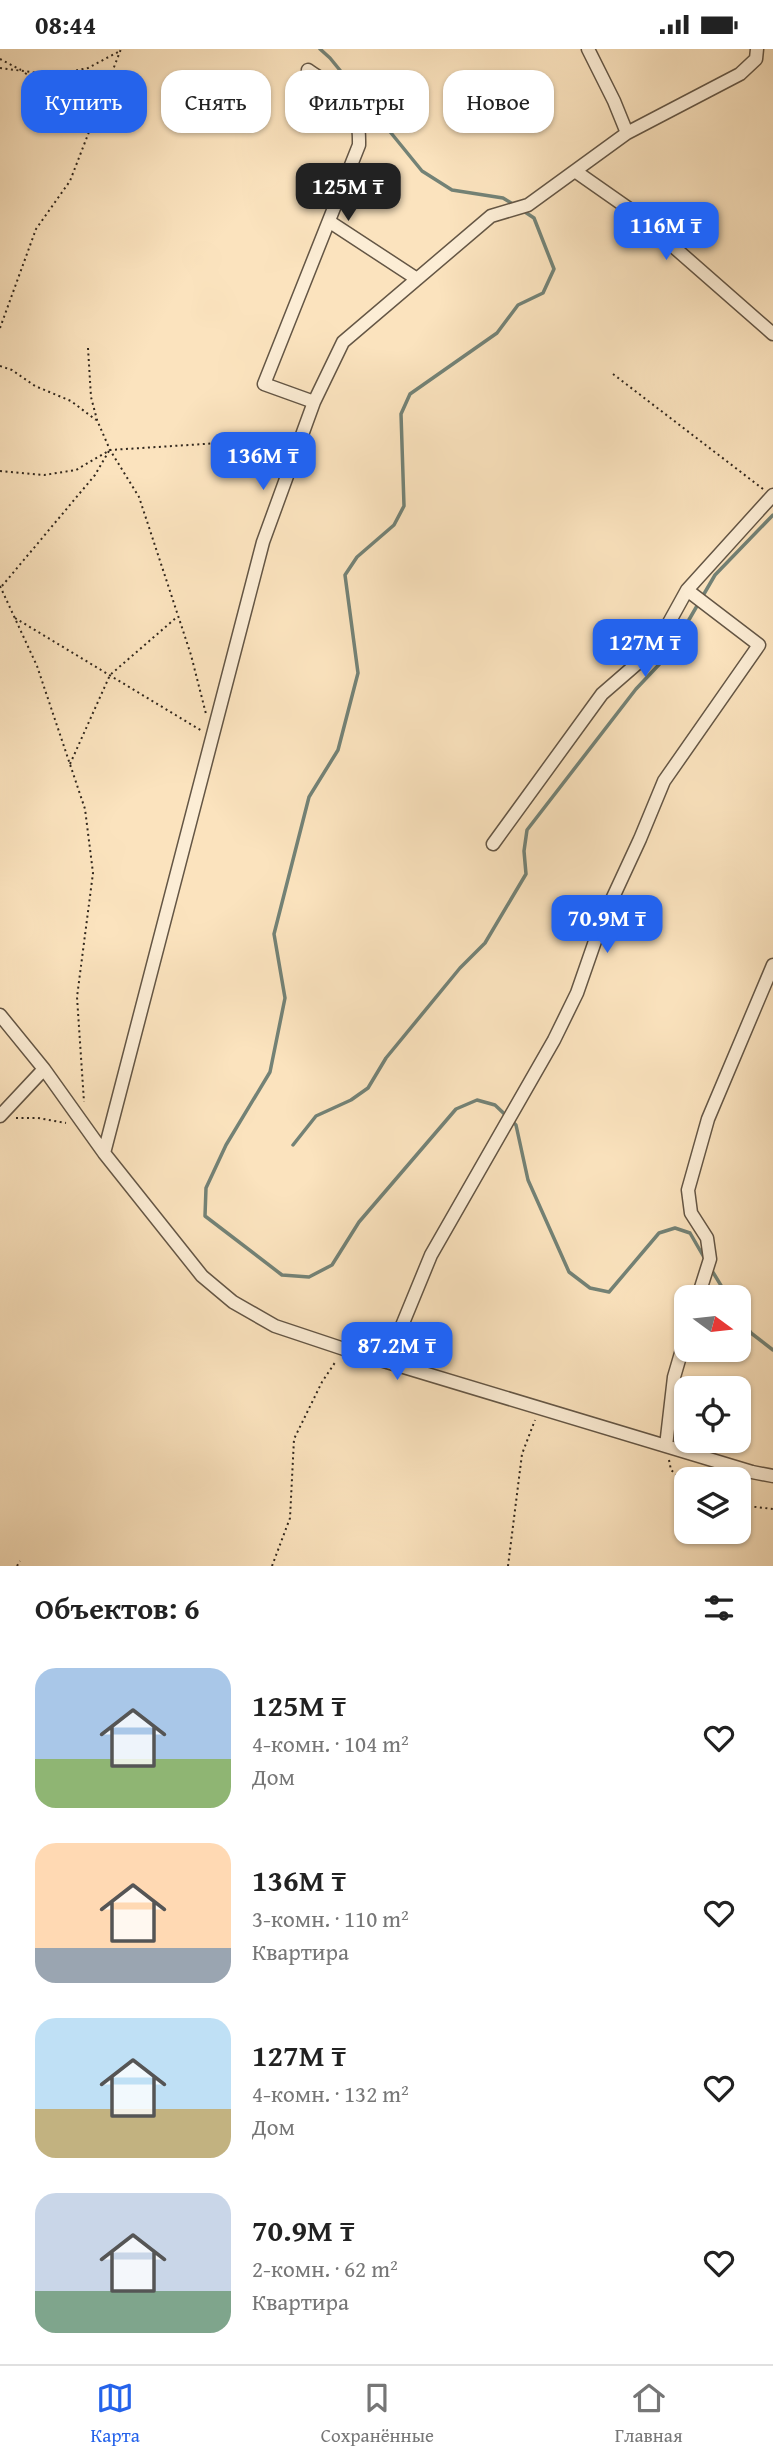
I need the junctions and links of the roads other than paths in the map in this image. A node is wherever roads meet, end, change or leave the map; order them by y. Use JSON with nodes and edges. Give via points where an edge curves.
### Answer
{"nodes":[{"id":1,"x":588,"y":49,"type":"edge"},
{"id":2,"x":757,"y":49,"type":"edge"},
{"id":3,"x":360,"y":133,"type":"edge"},
{"id":4,"x":627,"y":134,"type":"junction"},
{"id":5,"x":575,"y":171,"type":"junction"},
{"id":6,"x":330,"y":222,"type":"junction"},
{"id":7,"x":417,"y":279,"type":"junction"},
{"id":8,"x":773,"y":334,"type":"edge"},
{"id":9,"x":314,"y":402,"type":"junction"},
{"id":10,"x":773,"y":496,"type":"edge"},
{"id":11,"x":687,"y":590,"type":"junction"},
{"id":12,"x":494,"y":844,"type":"dead end"},
{"id":13,"x":773,"y":965,"type":"edge"},
{"id":14,"x":0,"y":1015,"type":"edge"},
{"id":15,"x":44,"y":1069,"type":"junction"},
{"id":16,"x":4,"y":1119,"type":"edge"},
{"id":17,"x":104,"y":1153,"type":"junction"},
{"id":18,"x":702,"y":1285,"type":"edge"},
{"id":19,"x":387,"y":1362,"type":"junction"},
{"id":20,"x":678,"y":1362,"type":"edge"},
{"id":21,"x":666,"y":1446,"type":"junction"},
{"id":22,"x":773,"y":1476,"type":"edge"}],
"edges":[{"from":1,"to":4,"type":"street"},
{"from":2,"to":4,"type":"street","via":[[756,58],[740,74]]},
{"from":3,"to":6,"type":"street"},
{"from":4,"to":5,"type":"street"},
{"from":5,"to":7,"type":"street","via":[[528,205],[491,216]]},
{"from":5,"to":8,"type":"street","via":[[635,213]]},
{"from":6,"to":7,"type":"street"},
{"from":6,"to":9,"type":"street","via":[[264,384]]},
{"from":7,"to":9,"type":"street","via":[[343,342]]},
{"from":9,"to":17,"type":"street","via":[[263,543]]},
{"from":10,"to":11,"type":"street"},
{"from":11,"to":12,"type":"street","via":[[655,647],[602,694]]},
{"from":11,"to":19,"type":"street","via":[[760,645],[664,781],[601,921],[577,993],[431,1255]]},
{"from":13,"to":18,"type":"street","via":[[708,1119],[688,1190],[691,1213],[707,1238],[710,1259]]},
{"from":14,"to":15,"type":"street"},
{"from":15,"to":16,"type":"street"},
{"from":15,"to":17,"type":"street"},
{"from":17,"to":19,"type":"street","via":[[202,1276],[233,1302],[275,1326]]},
{"from":19,"to":21,"type":"street"},
{"from":20,"to":21,"type":"street"},
{"from":21,"to":22,"type":"street"}]}
